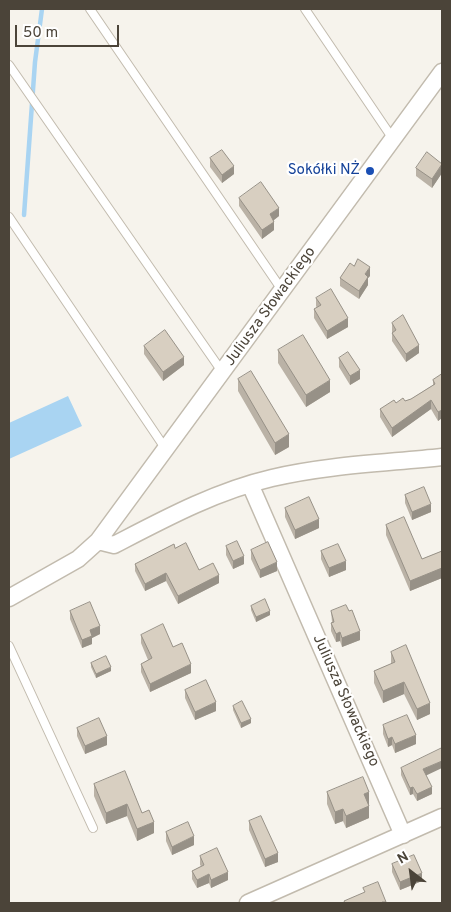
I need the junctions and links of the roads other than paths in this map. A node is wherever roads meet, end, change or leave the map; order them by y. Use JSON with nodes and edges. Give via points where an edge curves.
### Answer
{"nodes":[{"id":1,"x":90,"y":9,"type":"edge"},
{"id":2,"x":305,"y":9,"type":"edge"},
{"id":3,"x":9,"y":65,"type":"edge"},
{"id":4,"x":442,"y":72,"type":"edge"},
{"id":5,"x":393,"y":139,"type":"junction"},
{"id":6,"x":9,"y":217,"type":"edge"},
{"id":7,"x":282,"y":291,"type":"junction"},
{"id":8,"x":223,"y":373,"type":"junction"},
{"id":9,"x":165,"y":448,"type":"junction"},
{"id":10,"x":442,"y":457,"type":"edge"},
{"id":11,"x":250,"y":484,"type":"junction"},
{"id":12,"x":98,"y":541,"type":"junction"},
{"id":13,"x":9,"y":598,"type":"edge"},
{"id":14,"x":9,"y":646,"type":"edge"},
{"id":15,"x":442,"y":817,"type":"edge"},
{"id":16,"x":93,"y":828,"type":"dead end"},
{"id":17,"x":403,"y":835,"type":"junction"},
{"id":18,"x":248,"y":903,"type":"edge"}],
"edges":[{"from":1,"to":7,"type":"lane"},
{"from":2,"to":5,"type":"lane"},
{"from":3,"to":8,"type":"lane"},
{"from":4,"to":5,"type":"street","name":"Juliusza Słowackiego"},
{"from":5,"to":7,"type":"street","name":"Juliusza Słowackiego"},
{"from":6,"to":9,"type":"lane"},
{"from":7,"to":8,"type":"street","name":"Juliusza Słowackiego"},
{"from":8,"to":9,"type":"street","name":"Juliusza Słowackiego"},
{"from":9,"to":12,"type":"street","name":"Juliusza Słowackiego"},
{"from":10,"to":11,"type":"street","via":[[309,471]]},
{"from":11,"to":12,"type":"street","via":[[207,500],[114,544]]},
{"from":11,"to":17,"type":"street","name":"Juliusza Słowackiego"},
{"from":12,"to":13,"type":"street","name":"Juliusza Słowackiego","via":[[78,559]]},
{"from":14,"to":16,"type":"lane"},
{"from":15,"to":17,"type":"street"},
{"from":17,"to":18,"type":"street"}]}
